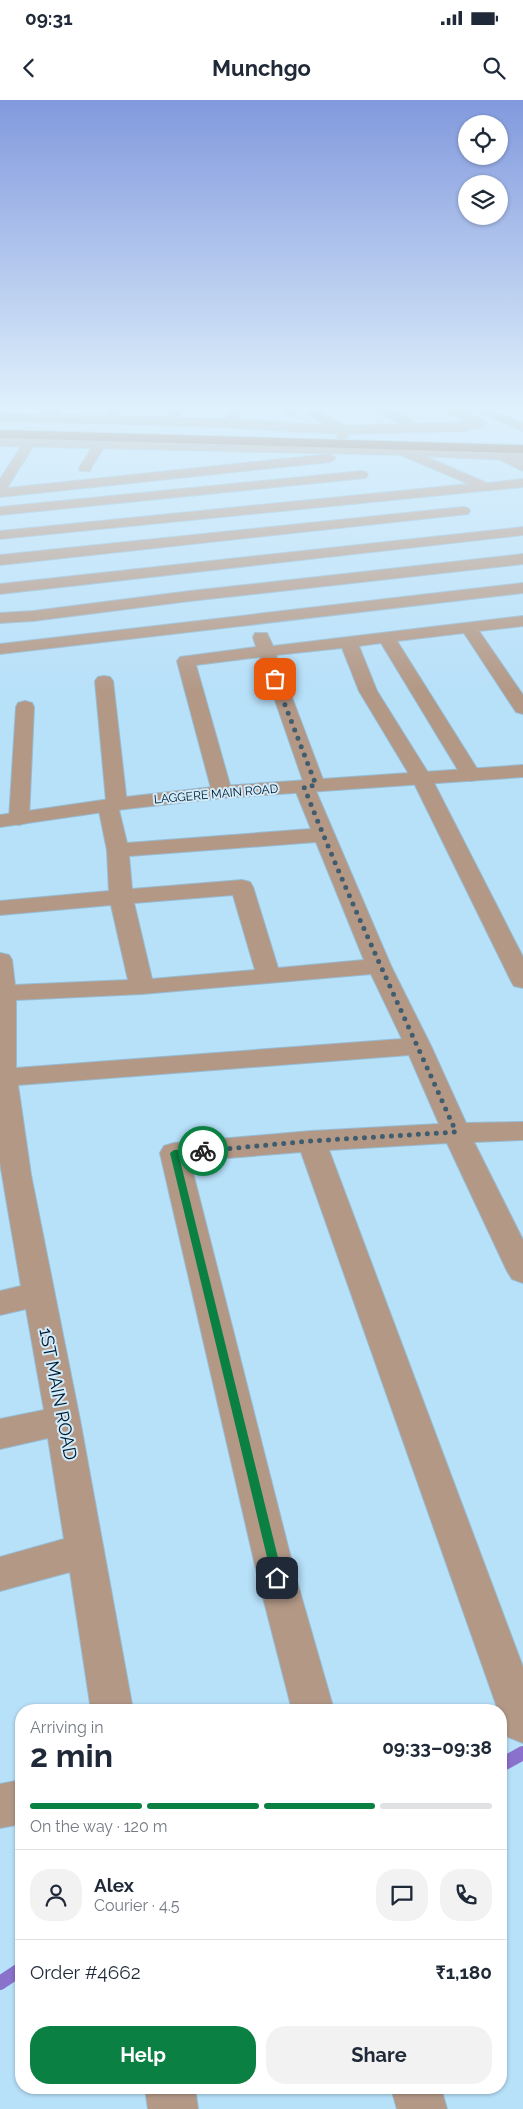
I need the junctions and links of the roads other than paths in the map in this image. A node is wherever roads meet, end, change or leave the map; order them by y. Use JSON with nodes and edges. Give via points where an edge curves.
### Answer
{"nodes":[{"id":1,"x":86,"y":503,"type":"edge"},
{"id":2,"x":327,"y":503,"type":"edge"},
{"id":3,"x":440,"y":503,"type":"edge"},
{"id":4,"x":0,"y":511,"type":"edge"},
{"id":5,"x":463,"y":511,"type":"junction"},
{"id":6,"x":522,"y":531,"type":"edge"},
{"id":7,"x":0,"y":535,"type":"edge"},
{"id":8,"x":377,"y":547,"type":"junction"},
{"id":9,"x":523,"y":559,"type":"edge"},
{"id":10,"x":0,"y":560,"type":"edge"},
{"id":11,"x":221,"y":565,"type":"junction"},
{"id":12,"x":395,"y":573,"type":"junction"},
{"id":13,"x":523,"y":588,"type":"edge"},
{"id":14,"x":0,"y":589,"type":"edge"},
{"id":15,"x":237,"y":590,"type":"junction"},
{"id":16,"x":420,"y":600,"type":"junction"},
{"id":17,"x":0,"y":618,"type":"edge"},
{"id":18,"x":253,"y":620,"type":"junction"},
{"id":19,"x":523,"y":621,"type":"edge"},
{"id":20,"x":469,"y":628,"type":"junction"},
{"id":21,"x":444,"y":632,"type":"junction"},
{"id":22,"x":387,"y":638,"type":"junction"},
{"id":23,"x":349,"y":643,"type":"junction"},
{"id":24,"x":0,"y":650,"type":"edge"},
{"id":25,"x":267,"y":652,"type":"junction"},
{"id":26,"x":104,"y":681,"type":"dead end"},
{"id":27,"x":25,"y":706,"type":"dead end"},
{"id":28,"x":523,"y":708,"type":"edge"},
{"id":29,"x":523,"y":771,"type":"edge"},
{"id":30,"x":471,"y":775,"type":"junction"},
{"id":31,"x":422,"y":779,"type":"junction"},
{"id":32,"x":310,"y":786,"type":"junction"},
{"id":33,"x":222,"y":792,"type":"junction"},
{"id":34,"x":112,"y":805,"type":"junction"},
{"id":35,"x":10,"y":820,"type":"edge"},
{"id":36,"x":323,"y":835,"type":"junction"},
{"id":37,"x":118,"y":850,"type":"junction"},
{"id":38,"x":121,"y":897,"type":"junction"},
{"id":39,"x":0,"y":908,"type":"edge"},
{"id":40,"x":0,"y":960,"type":"edge"},
{"id":41,"x":379,"y":966,"type":"junction"},
{"id":42,"x":269,"y":977,"type":"junction"},
{"id":43,"x":523,"y":981,"type":"edge"},
{"id":44,"x":142,"y":987,"type":"junction"},
{"id":45,"x":1,"y":993,"type":"edge"},
{"id":46,"x":418,"y":1046,"type":"junction"},
{"id":47,"x":2,"y":1078,"type":"edge"},
{"id":48,"x":523,"y":1131,"type":"edge"},
{"id":49,"x":456,"y":1132,"type":"junction"},
{"id":50,"x":311,"y":1141,"type":"junction"},
{"id":51,"x":8,"y":1176,"type":"edge"},
{"id":52,"x":523,"y":1272,"type":"edge"},
{"id":53,"x":39,"y":1294,"type":"junction"},
{"id":54,"x":0,"y":1303,"type":"edge"},
{"id":55,"x":63,"y":1420,"type":"junction"},
{"id":56,"x":0,"y":1434,"type":"edge"},
{"id":57,"x":86,"y":1550,"type":"junction"},
{"id":58,"x":0,"y":1574,"type":"edge"},
{"id":59,"x":111,"y":1704,"type":"edge"},
{"id":60,"x":311,"y":1704,"type":"edge"},
{"id":61,"x":523,"y":1722,"type":"edge"},
{"id":62,"x":15,"y":1803,"type":"edge"},
{"id":63,"x":0,"y":1806,"type":"edge"},
{"id":64,"x":171,"y":2094,"type":"edge"},
{"id":65,"x":418,"y":2094,"type":"edge"},
{"id":66,"x":173,"y":2109,"type":"edge"},
{"id":67,"x":422,"y":2109,"type":"edge"}],
"edges":[{"from":1,"to":4,"type":"street"},
{"from":2,"to":7,"type":"street"},
{"from":3,"to":5,"type":"street"},
{"from":5,"to":6,"type":"street"},
{"from":5,"to":10,"type":"street"},
{"from":6,"to":8,"type":"street"},
{"from":8,"to":11,"type":"street"},
{"from":8,"to":12,"type":"street"},
{"from":9,"to":12,"type":"street"},
{"from":11,"to":14,"type":"street"},
{"from":11,"to":15,"type":"street"},
{"from":12,"to":15,"type":"street"},
{"from":12,"to":16,"type":"street"},
{"from":13,"to":16,"type":"street"},
{"from":15,"to":17,"type":"street"},
{"from":15,"to":18,"type":"street"},
{"from":16,"to":18,"type":"street"},
{"from":16,"to":21,"type":"street"},
{"from":18,"to":24,"type":"street"},
{"from":18,"to":25,"type":"street"},
{"from":19,"to":20,"type":"street"},
{"from":20,"to":21,"type":"street"},
{"from":20,"to":28,"type":"street"},
{"from":21,"to":22,"type":"street"},
{"from":22,"to":23,"type":"street"},
{"from":22,"to":30,"type":"street"},
{"from":23,"to":25,"type":"street"},
{"from":23,"to":31,"type":"street","via":[[368,691]]},
{"from":25,"to":32,"type":"street"},
{"from":25,"to":33,"type":"street","via":[[186,661]]},
{"from":26,"to":34,"type":"street"},
{"from":27,"to":35,"type":"street"},
{"from":29,"to":30,"type":"street","name":"LAGGERE MAIN ROAD"},
{"from":30,"to":31,"type":"street","name":"LAGGERE MAIN ROAD"},
{"from":31,"to":32,"type":"street","name":"LAGGERE MAIN ROAD"},
{"from":31,"to":43,"type":"street"},
{"from":32,"to":33,"type":"street","name":"LAGGERE MAIN ROAD"},
{"from":32,"to":36,"type":"street"},
{"from":33,"to":34,"type":"street","name":"LAGGERE MAIN ROAD"},
{"from":34,"to":35,"type":"street","name":"LAGGERE MAIN ROAD"},
{"from":34,"to":37,"type":"street"},
{"from":36,"to":37,"type":"street"},
{"from":36,"to":41,"type":"street"},
{"from":37,"to":38,"type":"street"},
{"from":38,"to":39,"type":"street"},
{"from":38,"to":42,"type":"street","via":[[242,887]]},
{"from":38,"to":44,"type":"street"},
{"from":40,"to":45,"type":"street","name":"1ST MAIN ROAD"},
{"from":41,"to":42,"type":"street"},
{"from":41,"to":46,"type":"street"},
{"from":42,"to":44,"type":"street"},
{"from":44,"to":45,"type":"street"},
{"from":45,"to":47,"type":"street","name":"1ST MAIN ROAD"},
{"from":46,"to":47,"type":"street"},
{"from":46,"to":49,"type":"street"},
{"from":47,"to":51,"type":"street","name":"1ST MAIN ROAD"},
{"from":48,"to":49,"type":"street"},
{"from":49,"to":50,"type":"street"},
{"from":49,"to":52,"type":"street"},
{"from":50,"to":60,"type":"street","via":[[174,1153],[277,1578]]},
{"from":50,"to":61,"type":"street"},
{"from":51,"to":53,"type":"street","name":"1ST MAIN ROAD"},
{"from":53,"to":54,"type":"street"},
{"from":53,"to":55,"type":"street","name":"1ST MAIN ROAD"},
{"from":55,"to":56,"type":"street"},
{"from":55,"to":57,"type":"street","name":"1ST MAIN ROAD"},
{"from":57,"to":58,"type":"street"},
{"from":57,"to":59,"type":"street","name":"1ST MAIN ROAD"},
{"from":62,"to":63,"type":"street"},
{"from":64,"to":66,"type":"street"},
{"from":65,"to":67,"type":"street"}]}
